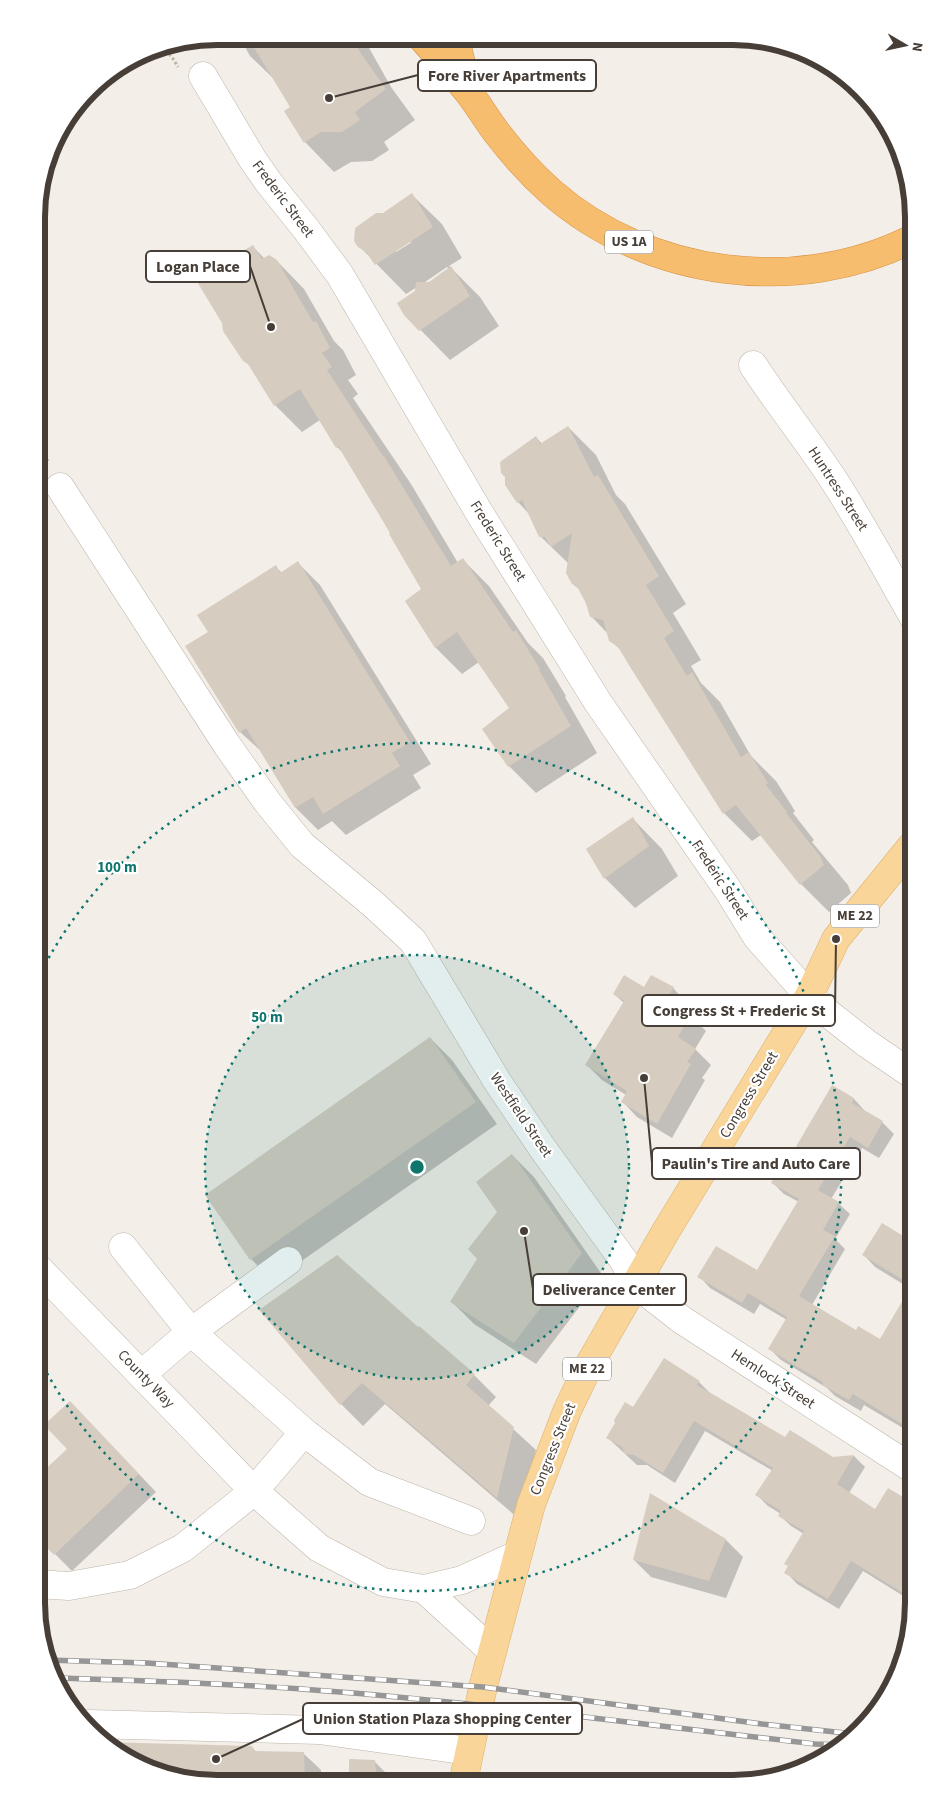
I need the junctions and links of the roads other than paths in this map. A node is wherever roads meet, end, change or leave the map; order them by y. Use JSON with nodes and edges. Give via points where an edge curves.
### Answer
{"nodes":[{"id":1,"x":428,"y":45,"type":"edge"},
{"id":2,"x":457,"y":45,"type":"edge"},
{"id":3,"x":203,"y":76,"type":"dead end"},
{"id":4,"x":469,"y":93,"type":"junction"},
{"id":5,"x":905,"y":243,"type":"edge"},
{"id":6,"x":753,"y":365,"type":"dead end"},
{"id":7,"x":60,"y":487,"type":"dead end"},
{"id":8,"x":905,"y":602,"type":"edge"},
{"id":9,"x":905,"y":854,"type":"edge"},
{"id":10,"x":809,"y":996,"type":"junction"},
{"id":11,"x":905,"y":1068,"type":"edge"},
{"id":12,"x":123,"y":1247,"type":"dead end"},
{"id":13,"x":288,"y":1261,"type":"dead end"},
{"id":14,"x":45,"y":1276,"type":"edge"},
{"id":15,"x":637,"y":1285,"type":"junction"},
{"id":16,"x":191,"y":1332,"type":"junction"},
{"id":17,"x":142,"y":1374,"type":"junction"},
{"id":18,"x":304,"y":1432,"type":"junction"},
{"id":19,"x":905,"y":1456,"type":"edge"},
{"id":20,"x":254,"y":1491,"type":"junction"},
{"id":21,"x":471,"y":1521,"type":"dead end"},
{"id":22,"x":517,"y":1555,"type":"junction"},
{"id":23,"x":45,"y":1585,"type":"edge"},
{"id":24,"x":424,"y":1589,"type":"junction"},
{"id":25,"x":492,"y":1651,"type":"junction"},
{"id":26,"x":94,"y":1724,"type":"edge"},
{"id":27,"x":469,"y":1751,"type":"junction"},
{"id":28,"x":464,"y":1775,"type":"edge"}],
"edges":[{"from":1,"to":4,"type":"highway","number":"US 1A"},
{"from":2,"to":4,"type":"highway"},
{"from":3,"to":10,"type":"street","name":"Frederic Street","via":[[253,160],[340,275],[480,514],[599,704],[728,890],[756,937]]},
{"from":4,"to":5,"type":"highway","number":"US 1A","via":[[497,133],[551,192],[603,228],[665,256],[732,270],[801,271],[867,258]]},
{"from":6,"to":8,"type":"street","name":"Huntress Street","via":[[834,481]]},
{"from":7,"to":15,"type":"street","name":"Westfield Street","via":[[268,803],[302,846],[413,941],[497,1081],[624,1261]]},
{"from":9,"to":10,"type":"main road","name":"Congress Street","number":"ME 22","via":[[836,939]]},
{"from":10,"to":11,"type":"street","name":"Frederic Street","via":[[866,1044]]},
{"from":10,"to":15,"type":"main road","name":"Congress Street","number":"ME 22"},
{"from":12,"to":16,"type":"street"},
{"from":13,"to":16,"type":"street"},
{"from":14,"to":17,"type":"street","name":"County Way"},
{"from":15,"to":19,"type":"street","name":"Hemlock Street","via":[[682,1320]]},
{"from":15,"to":22,"type":"main road","name":"Congress Street","number":"ME 22","via":[[589,1365],[568,1410],[531,1505]]},
{"from":16,"to":17,"type":"street"},
{"from":16,"to":18,"type":"street"},
{"from":17,"to":20,"type":"street","name":"County Way"},
{"from":18,"to":20,"type":"street"},
{"from":18,"to":21,"type":"street","via":[[369,1482]]},
{"from":20,"to":23,"type":"street","via":[[183,1548],[130,1575],[69,1586]]},
{"from":20,"to":24,"type":"street","name":"County Way","via":[[318,1548],[383,1582]]},
{"from":22,"to":24,"type":"street","name":"County Way","via":[[462,1580]]},
{"from":22,"to":25,"type":"main road","name":"Congress Street","number":"ME 22"},
{"from":24,"to":25,"type":"street"},
{"from":25,"to":27,"type":"main road","name":"Congress Street","number":"ME 22"},
{"from":26,"to":27,"type":"street","via":[[319,1730]]},
{"from":27,"to":28,"type":"main road","name":"Congress Street","number":"ME 22"}]}
